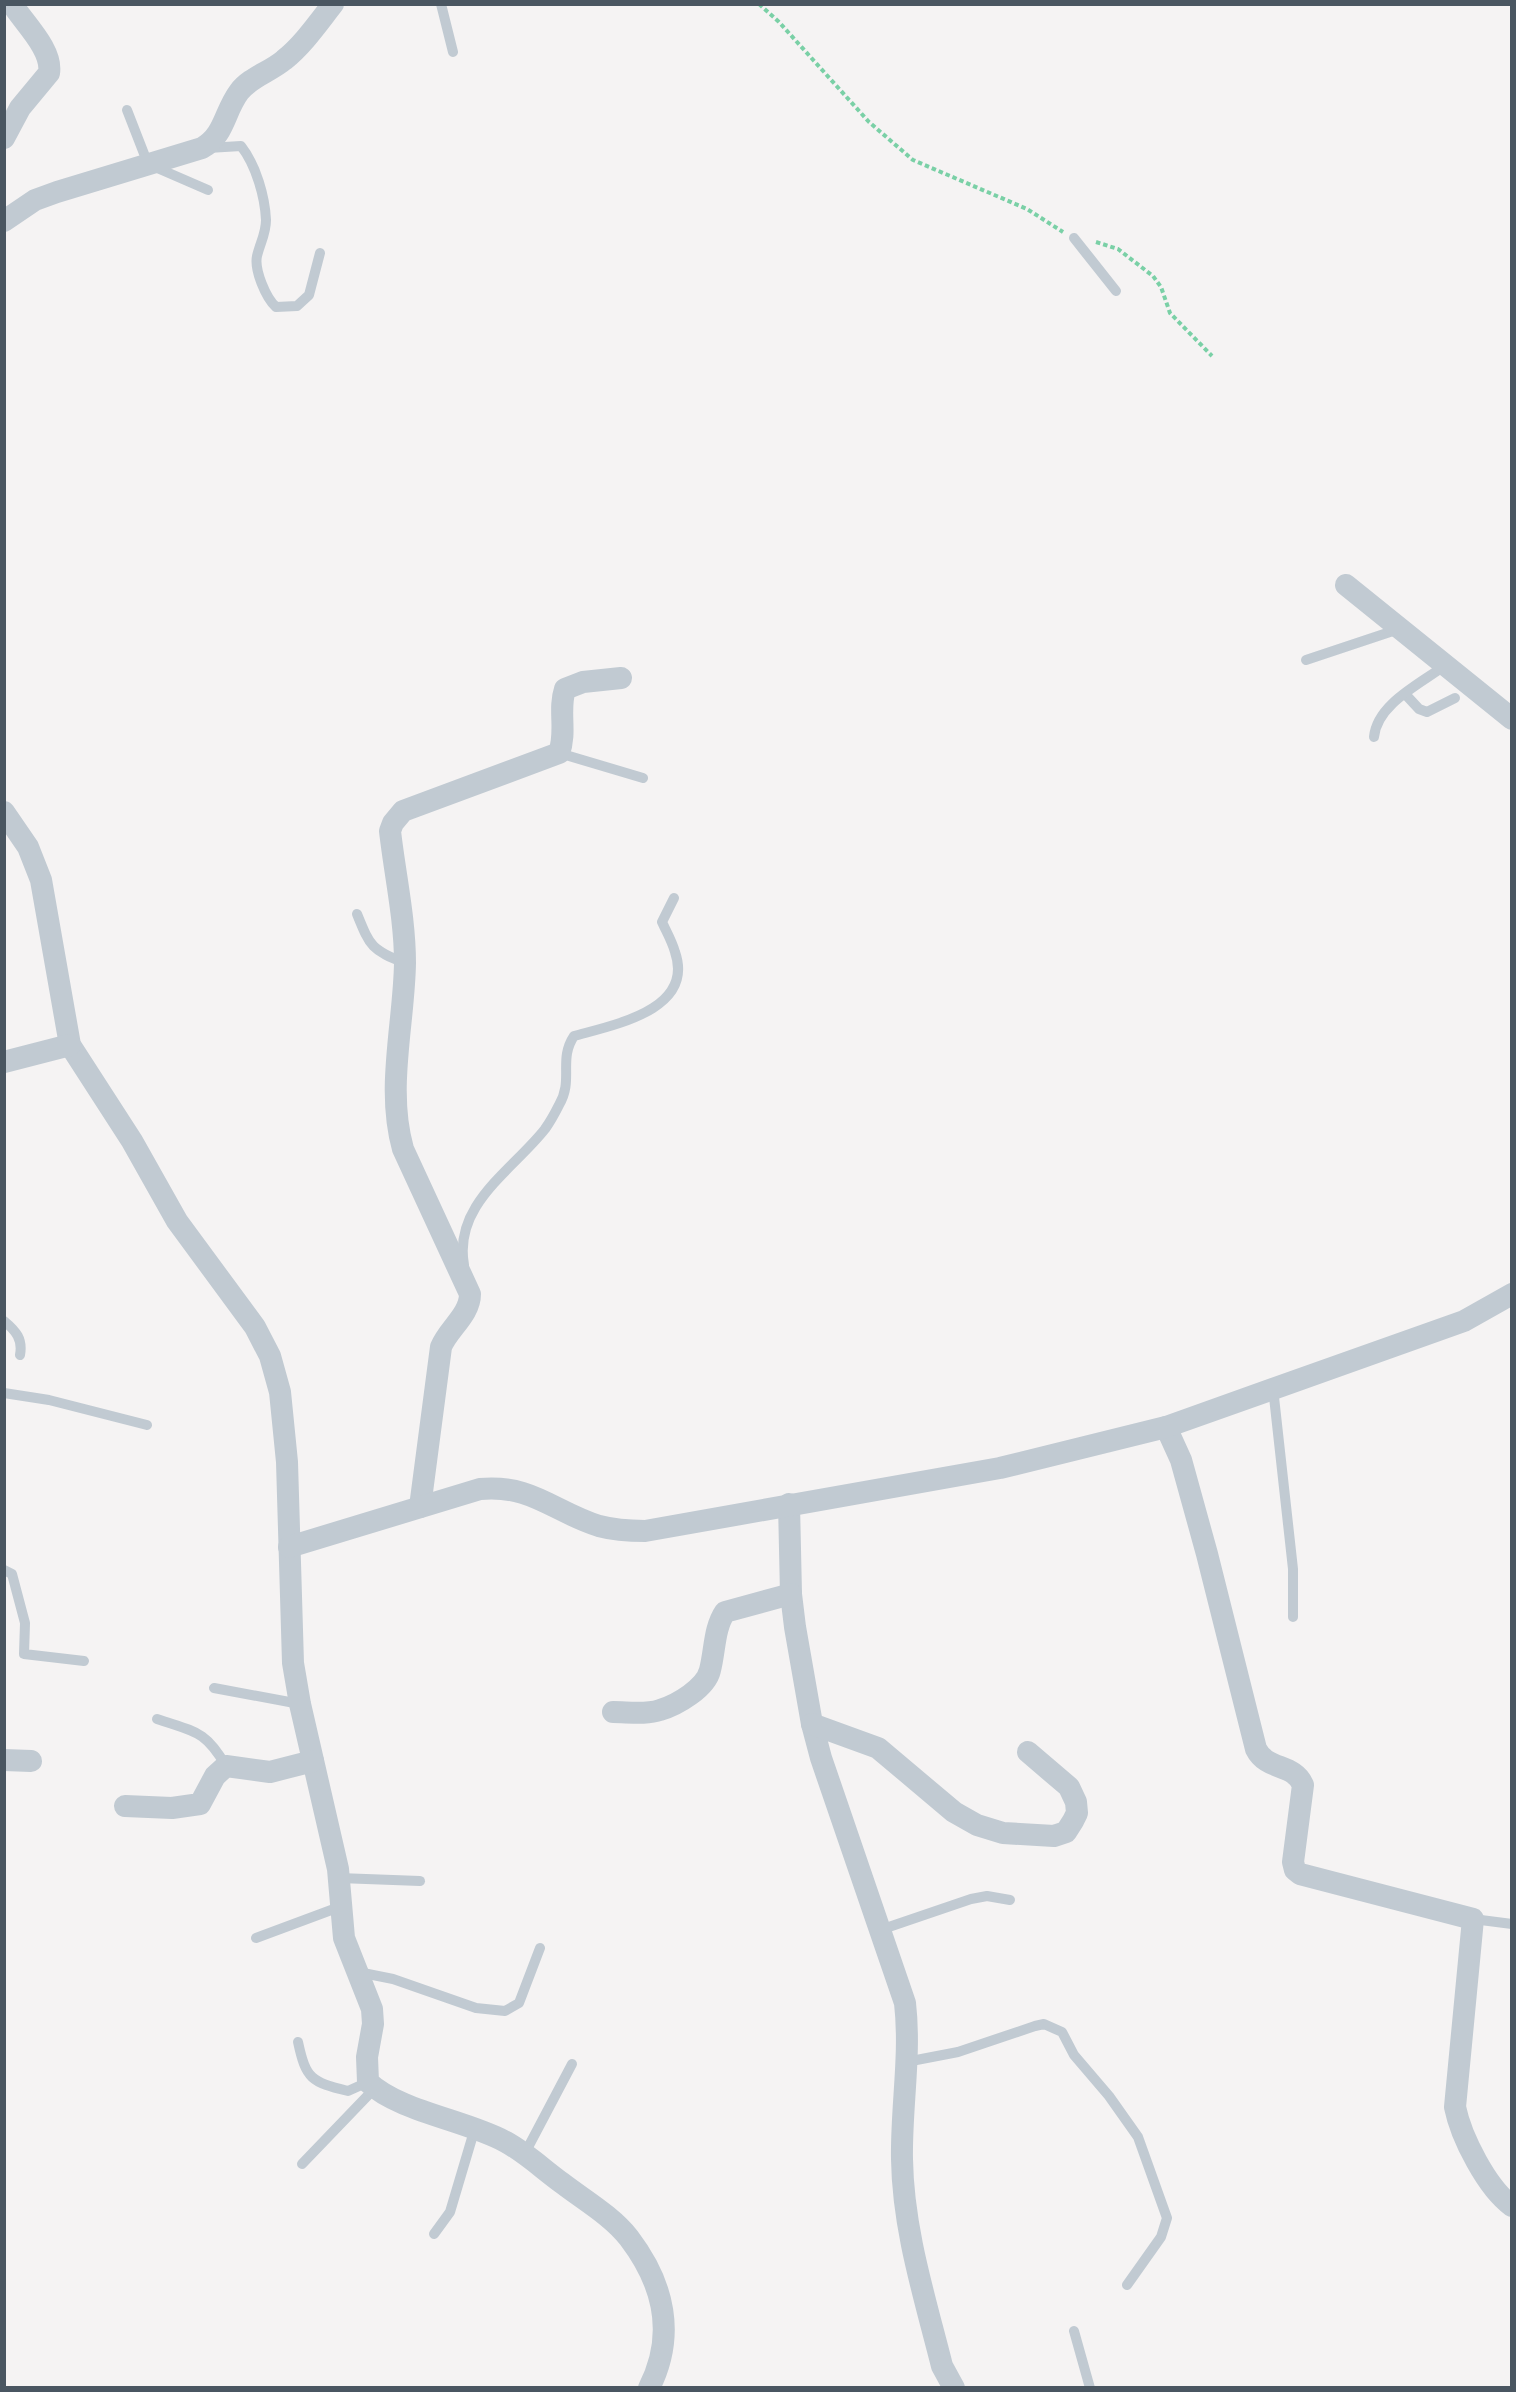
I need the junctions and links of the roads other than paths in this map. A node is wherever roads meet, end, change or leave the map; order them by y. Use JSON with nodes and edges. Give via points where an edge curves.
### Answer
{"nodes":[{"id":1,"x":12,"y":4,"type":"edge"},
{"id":2,"x":333,"y":4,"type":"edge"},
{"id":3,"x":441,"y":4,"type":"edge"},
{"id":4,"x":453,"y":52,"type":"dead end"},
{"id":5,"x":127,"y":110,"type":"dead end"},
{"id":6,"x":4,"y":138,"type":"edge"},
{"id":7,"x":202,"y":148,"type":"junction"},
{"id":8,"x":148,"y":164,"type":"junction"},
{"id":9,"x":208,"y":190,"type":"dead end"},
{"id":10,"x":4,"y":221,"type":"edge"},
{"id":11,"x":1074,"y":238,"type":"road end"},
{"id":12,"x":320,"y":254,"type":"dead end"},
{"id":13,"x":1116,"y":291,"type":"dead end"},
{"id":14,"x":1346,"y":585,"type":"dead end"},
{"id":15,"x":1399,"y":629,"type":"junction"},
{"id":16,"x":1306,"y":660,"type":"dead end"},
{"id":17,"x":1444,"y":666,"type":"junction"},
{"id":18,"x":621,"y":678,"type":"dead end"},
{"id":19,"x":1406,"y":695,"type":"junction"},
{"id":20,"x":1455,"y":698,"type":"dead end"},
{"id":21,"x":1512,"y":719,"type":"edge"},
{"id":22,"x":1374,"y":737,"type":"dead end"},
{"id":23,"x":559,"y":753,"type":"junction"},
{"id":24,"x":643,"y":778,"type":"dead end"},
{"id":25,"x":5,"y":814,"type":"edge"},
{"id":26,"x":674,"y":898,"type":"dead end"},
{"id":27,"x":357,"y":914,"type":"dead end"},
{"id":28,"x":405,"y":963,"type":"junction"},
{"id":29,"x":70,"y":1045,"type":"junction"},
{"id":30,"x":4,"y":1062,"type":"edge"},
{"id":31,"x":470,"y":1294,"type":"junction"},
{"id":32,"x":1512,"y":1294,"type":"edge"},
{"id":33,"x":4,"y":1321,"type":"edge"},
{"id":34,"x":20,"y":1355,"type":"dead end"},
{"id":35,"x":1273,"y":1388,"type":"junction"},
{"id":36,"x":4,"y":1393,"type":"edge"},
{"id":37,"x":147,"y":1425,"type":"dead end"},
{"id":38,"x":1166,"y":1426,"type":"junction"},
{"id":39,"x":789,"y":1504,"type":"junction"},
{"id":40,"x":420,"y":1507,"type":"junction"},
{"id":41,"x":289,"y":1547,"type":"junction"},
{"id":42,"x":4,"y":1570,"type":"edge"},
{"id":43,"x":791,"y":1594,"type":"junction"},
{"id":44,"x":1293,"y":1617,"type":"dead end"},
{"id":45,"x":84,"y":1662,"type":"dead end"},
{"id":46,"x":214,"y":1688,"type":"dead end"},
{"id":47,"x":300,"y":1704,"type":"junction"},
{"id":48,"x":613,"y":1713,"type":"dead end"},
{"id":49,"x":157,"y":1719,"type":"dead end"},
{"id":50,"x":812,"y":1724,"type":"junction"},
{"id":51,"x":1028,"y":1752,"type":"dead end"},
{"id":52,"x":4,"y":1760,"type":"edge"},
{"id":53,"x":32,"y":1761,"type":"dead end"},
{"id":54,"x":313,"y":1761,"type":"junction"},
{"id":55,"x":226,"y":1766,"type":"junction"},
{"id":56,"x":125,"y":1806,"type":"dead end"},
{"id":57,"x":339,"y":1878,"type":"junction"},
{"id":58,"x":420,"y":1881,"type":"dead end"},
{"id":59,"x":1010,"y":1899,"type":"dead end"},
{"id":60,"x":342,"y":1906,"type":"junction"},
{"id":61,"x":1473,"y":1919,"type":"junction"},
{"id":62,"x":1512,"y":1924,"type":"edge"},
{"id":63,"x":880,"y":1930,"type":"junction"},
{"id":64,"x":256,"y":1938,"type":"dead end"},
{"id":65,"x":540,"y":1948,"type":"dead end"},
{"id":66,"x":358,"y":1972,"type":"junction"},
{"id":67,"x":298,"y":2042,"type":"dead end"},
{"id":68,"x":906,"y":2062,"type":"junction"},
{"id":69,"x":572,"y":2064,"type":"dead end"},
{"id":70,"x":372,"y":2085,"type":"junction"},
{"id":71,"x":475,"y":2128,"type":"junction"},
{"id":72,"x":524,"y":2154,"type":"junction"},
{"id":73,"x":302,"y":2164,"type":"dead end"},
{"id":74,"x":1512,"y":2206,"type":"edge"},
{"id":75,"x":434,"y":2234,"type":"dead end"},
{"id":76,"x":1127,"y":2285,"type":"dead end"},
{"id":77,"x":1074,"y":2331,"type":"dead end"},
{"id":78,"x":649,"y":2388,"type":"edge"},
{"id":79,"x":954,"y":2388,"type":"edge"},
{"id":80,"x":1090,"y":2388,"type":"edge"}],
"edges":[{"from":1,"to":6,"type":"street","via":[[45,52],[50,67]]},
{"from":2,"to":7,"type":"street","via":[[291,54],[245,84],[219,134]]},
{"from":3,"to":4,"type":"lane"},
{"from":5,"to":8,"type":"lane"},
{"from":7,"to":8,"type":"street"},
{"from":7,"to":12,"type":"lane","via":[[241,147],[250,158],[266,219],[265,235],[256,257],[269,301],[276,307],[297,306],[309,295]]},
{"from":8,"to":9,"type":"lane"},
{"from":8,"to":10,"type":"street","via":[[36,200]]},
{"from":11,"to":13,"type":"lane"},
{"from":14,"to":15,"type":"street"},
{"from":15,"to":16,"type":"lane"},
{"from":15,"to":17,"type":"street"},
{"from":17,"to":19,"type":"lane"},
{"from":17,"to":21,"type":"street"},
{"from":18,"to":23,"type":"street","via":[[565,688]]},
{"from":19,"to":20,"type":"lane","via":[[1427,712]]},
{"from":19,"to":22,"type":"lane","via":[[1385,711]]},
{"from":23,"to":24,"type":"lane"},
{"from":23,"to":28,"type":"street","via":[[397,816],[390,831]]},
{"from":25,"to":29,"type":"street","via":[[28,847],[41,880]]},
{"from":26,"to":31,"type":"lane","via":[[662,922],[676,953],[677,975],[667,999],[650,1011],[574,1036],[567,1047],[567,1091],[560,1104],[545,1129],[482,1197],[467,1225],[462,1253]]},
{"from":27,"to":28,"type":"lane","via":[[370,945]]},
{"from":28,"to":31,"type":"street","via":[[396,1127]]},
{"from":29,"to":30,"type":"street"},
{"from":29,"to":41,"type":"street","via":[[132,1141],[177,1221],[255,1327],[270,1356],[280,1392],[287,1462]]},
{"from":31,"to":40,"type":"street","via":[[470,1303],[441,1347]]},
{"from":32,"to":35,"type":"street","via":[[1464,1321]]},
{"from":33,"to":34,"type":"lane","via":[[16,1331],[22,1345]]},
{"from":35,"to":38,"type":"street"},
{"from":35,"to":44,"type":"lane","via":[[1293,1569]]},
{"from":36,"to":37,"type":"lane"},
{"from":38,"to":39,"type":"street","via":[[1000,1468]]},
{"from":38,"to":61,"type":"street","via":[[1196,1512],[1256,1749],[1262,1759],[1294,1772],[1303,1785],[1295,1870]]},
{"from":39,"to":40,"type":"street","via":[[645,1531],[597,1525],[521,1491],[502,1487],[480,1489]]},
{"from":39,"to":43,"type":"street"},
{"from":40,"to":41,"type":"street"},
{"from":41,"to":47,"type":"street","via":[[292,1653]]},
{"from":42,"to":45,"type":"lane","via":[[12,1574],[25,1623],[24,1654]]},
{"from":43,"to":48,"type":"street","via":[[725,1612],[710,1672],[699,1687],[660,1710]]},
{"from":43,"to":50,"type":"street"},
{"from":46,"to":47,"type":"lane"},
{"from":47,"to":54,"type":"street"},
{"from":49,"to":55,"type":"lane","via":[[205,1737]]},
{"from":50,"to":51,"type":"street","via":[[878,1748],[954,1812],[977,1825],[1004,1833],[1054,1836],[1066,1832],[1077,1813],[1077,1802],[1069,1787]]},
{"from":50,"to":63,"type":"street"},
{"from":52,"to":53,"type":"street"},
{"from":54,"to":55,"type":"street","via":[[270,1772]]},
{"from":54,"to":57,"type":"street"},
{"from":55,"to":56,"type":"street","via":[[215,1776],[200,1804],[172,1808]]},
{"from":57,"to":58,"type":"lane"},
{"from":57,"to":60,"type":"street"},
{"from":59,"to":63,"type":"lane","via":[[971,1899]]},
{"from":60,"to":64,"type":"lane"},
{"from":60,"to":66,"type":"street","via":[[344,1938]]},
{"from":61,"to":62,"type":"lane"},
{"from":61,"to":74,"type":"street","via":[[1455,2107],[1460,2130],[1470,2149],[1503,2200]]},
{"from":63,"to":68,"type":"street","via":[[905,2003]]},
{"from":65,"to":66,"type":"lane","via":[[519,2003],[505,2011],[476,2008],[393,1978]]},
{"from":66,"to":70,"type":"street","via":[[372,2009],[367,2057]]},
{"from":67,"to":70,"type":"lane","via":[[304,2069],[312,2079],[348,2091]]},
{"from":68,"to":76,"type":"lane","via":[[958,2052],[1044,2024],[1062,2032],[1074,2055],[1138,2137],[1167,2218],[1161,2237]]},
{"from":68,"to":79,"type":"street","via":[[902,2159],[905,2219],[942,2366]]},
{"from":69,"to":72,"type":"lane"},
{"from":70,"to":71,"type":"street","via":[[392,2098]]},
{"from":70,"to":73,"type":"lane"},
{"from":71,"to":72,"type":"street"},
{"from":71,"to":75,"type":"lane","via":[[450,2212]]},
{"from":72,"to":78,"type":"street","via":[[628,2238],[650,2273],[663,2305],[665,2339],[660,2367]]},
{"from":77,"to":80,"type":"lane"}]}
